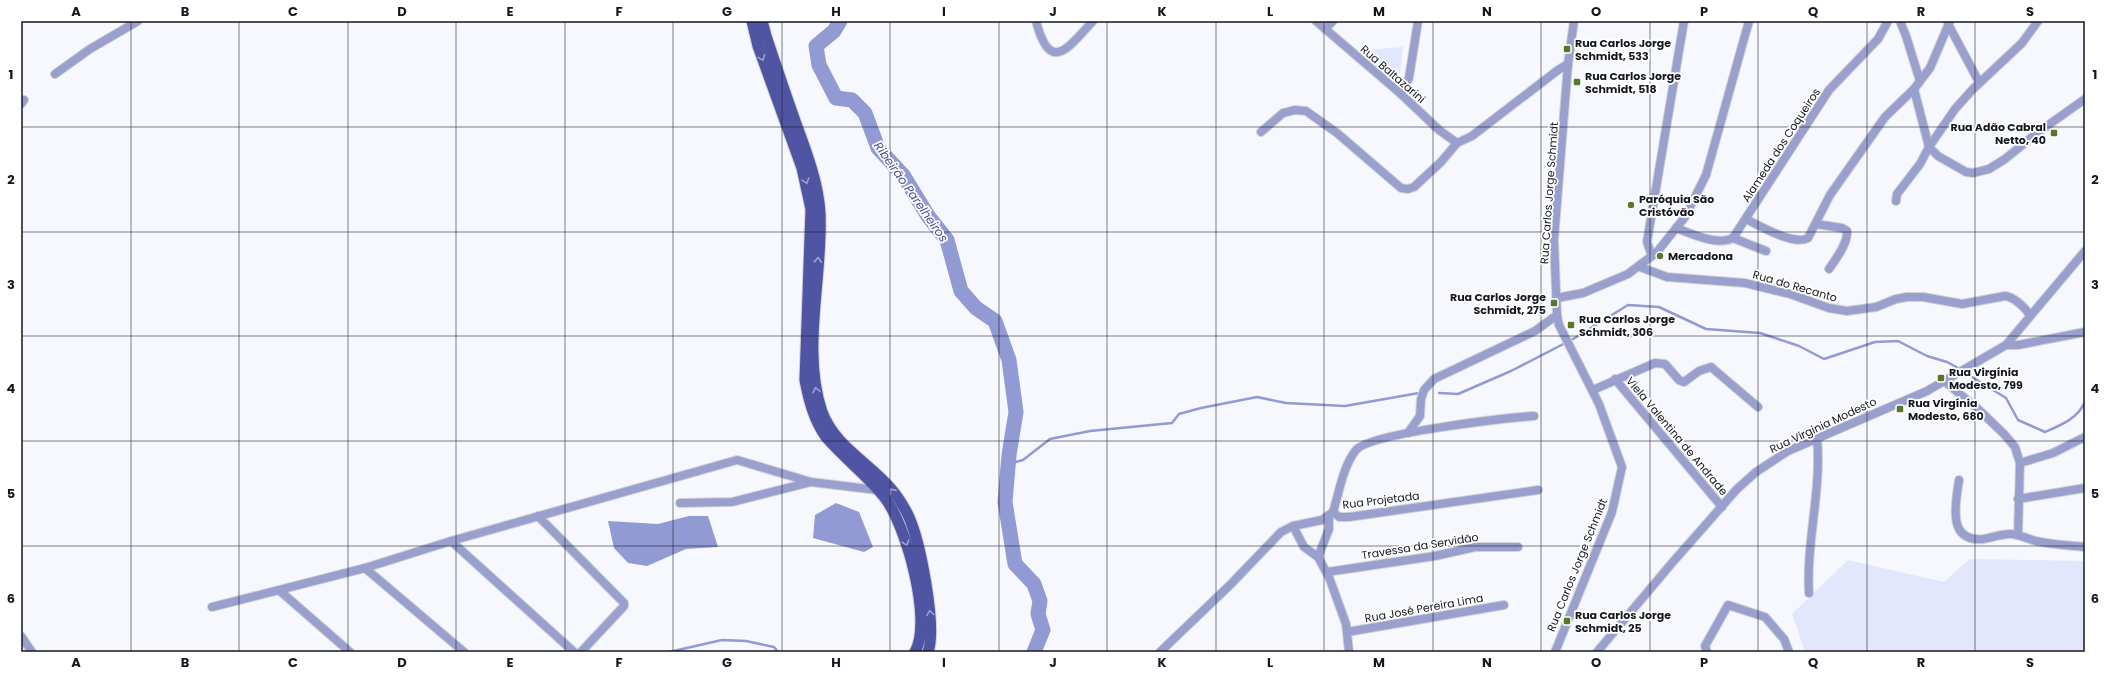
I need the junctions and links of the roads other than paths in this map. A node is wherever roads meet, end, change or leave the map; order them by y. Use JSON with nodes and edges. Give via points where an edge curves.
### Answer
{"nodes":[{"id":1,"x":138,"y":21,"type":"edge"},
{"id":2,"x":752,"y":21,"type":"edge"},
{"id":3,"x":762,"y":21,"type":"edge"},
{"id":4,"x":1036,"y":21,"type":"edge"},
{"id":5,"x":1093,"y":21,"type":"edge"},
{"id":6,"x":1316,"y":21,"type":"edge"},
{"id":7,"x":1333,"y":21,"type":"edge"},
{"id":8,"x":1418,"y":21,"type":"edge"},
{"id":9,"x":1574,"y":21,"type":"edge"},
{"id":10,"x":1684,"y":21,"type":"edge"},
{"id":11,"x":1749,"y":21,"type":"edge"},
{"id":12,"x":1888,"y":21,"type":"edge"},
{"id":13,"x":1900,"y":21,"type":"edge"},
{"id":14,"x":2038,"y":21,"type":"edge"},
{"id":15,"x":1949,"y":23,"type":"edge"},
{"id":16,"x":1325,"y":29,"type":"junction"},
{"id":17,"x":1568,"y":64,"type":"junction"},
{"id":18,"x":54,"y":74,"type":"dead end"},
{"id":19,"x":1920,"y":81,"type":"junction"},
{"id":20,"x":1980,"y":82,"type":"junction"},
{"id":21,"x":1914,"y":89,"type":"junction"},
{"id":22,"x":1401,"y":94,"type":"junction"},
{"id":23,"x":2085,"y":99,"type":"edge"},
{"id":24,"x":1261,"y":132,"type":"dead end"},
{"id":25,"x":1457,"y":143,"type":"junction"},
{"id":26,"x":1929,"y":147,"type":"junction"},
{"id":27,"x":1896,"y":201,"type":"dead end"},
{"id":28,"x":1746,"y":219,"type":"junction"},
{"id":29,"x":1816,"y":224,"type":"junction"},
{"id":30,"x":1676,"y":228,"type":"junction"},
{"id":31,"x":1733,"y":238,"type":"junction"},
{"id":32,"x":1766,"y":251,"type":"dead end"},
{"id":33,"x":2085,"y":251,"type":"edge"},
{"id":34,"x":1652,"y":256,"type":"junction"},
{"id":35,"x":1640,"y":267,"type":"junction"},
{"id":36,"x":1829,"y":269,"type":"dead end"},
{"id":37,"x":1557,"y":298,"type":"junction"},
{"id":38,"x":1557,"y":315,"type":"junction"},
{"id":39,"x":2030,"y":316,"type":"junction"},
{"id":40,"x":2085,"y":332,"type":"edge"},
{"id":41,"x":2006,"y":345,"type":"junction"},
{"id":42,"x":1615,"y":379,"type":"junction"},
{"id":43,"x":1944,"y":380,"type":"junction"},
{"id":44,"x":1593,"y":390,"type":"junction"},
{"id":45,"x":1758,"y":407,"type":"dead end"},
{"id":46,"x":1420,"y":416,"type":"junction"},
{"id":47,"x":1534,"y":416,"type":"dead end"},
{"id":48,"x":1431,"y":430,"type":"junction"},
{"id":49,"x":1408,"y":433,"type":"junction"},
{"id":50,"x":2085,"y":437,"type":"edge"},
{"id":51,"x":1817,"y":438,"type":"junction"},
{"id":52,"x":2020,"y":463,"type":"junction"},
{"id":53,"x":1959,"y":480,"type":"dead end"},
{"id":54,"x":811,"y":482,"type":"junction"},
{"id":55,"x":2085,"y":488,"type":"edge"},
{"id":56,"x":877,"y":490,"type":"junction"},
{"id":57,"x":1538,"y":490,"type":"dead end"},
{"id":58,"x":2018,"y":499,"type":"junction"},
{"id":59,"x":680,"y":503,"type":"dead end"},
{"id":60,"x":1722,"y":507,"type":"junction"},
{"id":61,"x":1331,"y":514,"type":"junction"},
{"id":62,"x":538,"y":516,"type":"junction"},
{"id":63,"x":1293,"y":526,"type":"junction"},
{"id":64,"x":2018,"y":535,"type":"junction"},
{"id":65,"x":451,"y":541,"type":"junction"},
{"id":66,"x":2085,"y":546,"type":"edge"},
{"id":67,"x":1518,"y":547,"type":"dead end"},
{"id":68,"x":1318,"y":557,"type":"junction"},
{"id":69,"x":365,"y":568,"type":"junction"},
{"id":70,"x":1327,"y":572,"type":"junction"},
{"id":71,"x":280,"y":590,"type":"junction"},
{"id":72,"x":1809,"y":593,"type":"dead end"},
{"id":73,"x":1504,"y":605,"type":"dead end"},
{"id":74,"x":212,"y":607,"type":"dead end"},
{"id":75,"x":1347,"y":632,"type":"junction"},
{"id":76,"x":21,"y":636,"type":"edge"},
{"id":77,"x":1704,"y":650,"type":"edge"},
{"id":78,"x":917,"y":651,"type":"edge"},
{"id":79,"x":32,"y":652,"type":"edge"},
{"id":80,"x":350,"y":652,"type":"edge"},
{"id":81,"x":464,"y":652,"type":"edge"},
{"id":82,"x":574,"y":652,"type":"edge"},
{"id":83,"x":581,"y":652,"type":"edge"},
{"id":84,"x":928,"y":652,"type":"edge"},
{"id":85,"x":1160,"y":652,"type":"edge"},
{"id":86,"x":1349,"y":652,"type":"edge"},
{"id":87,"x":1554,"y":652,"type":"edge"},
{"id":88,"x":1597,"y":652,"type":"edge"},
{"id":89,"x":1789,"y":652,"type":"edge"}],
"edges":[{"from":1,"to":18,"type":"street"},
{"from":2,"to":56,"type":"main road","one_way":true,"via":[[758,46],[802,168],[811,209],[806,380],[808,397],[819,427],[826,437]]},
{"from":84,"to":3,"type":"main road","one_way":true,"via":[[931,640],[931,615],[909,516],[893,491],[846,448],[834,433],[823,413],[815,387],[813,357],[819,234],[818,195],[812,169]]},
{"from":4,"to":5,"type":"street","via":[[1047,49],[1058,53],[1066,50]]},
{"from":6,"to":16,"type":"street","name":"Rua Baltazarini"},
{"from":7,"to":16,"type":"street"},
{"from":8,"to":22,"type":"street","via":[[1408,78]]},
{"from":9,"to":17,"type":"street","name":"Rua Carlos Jorge Schmidt"},
{"from":10,"to":34,"type":"street","via":[[1647,242]]},
{"from":11,"to":30,"type":"street","via":[[1706,175],[1692,205]]},
{"from":12,"to":28,"type":"street","name":"Alameda dos Coqueiros","via":[[1878,39],[1829,90]]},
{"from":13,"to":19,"type":"street"},
{"from":14,"to":20,"type":"street","via":[[2022,43]]},
{"from":15,"to":19,"type":"street","via":[[1930,68]]},
{"from":15,"to":20,"type":"street"},
{"from":16,"to":22,"type":"street","name":"Rua Baltazarini"},
{"from":17,"to":25,"type":"street","via":[[1472,136]]},
{"from":17,"to":37,"type":"street","name":"Rua Carlos Jorge Schmidt","via":[[1554,240]]},
{"from":19,"to":21,"type":"street"},
{"from":20,"to":26,"type":"street","via":[[1956,109]]},
{"from":21,"to":26,"type":"street"},
{"from":21,"to":29,"type":"street","via":[[1885,117],[1830,196]]},
{"from":22,"to":25,"type":"street","name":"Rua Baltazarini","via":[[1439,130]]},
{"from":23,"to":26,"type":"street","via":[[2009,156],[1982,172],[1966,172],[1938,156]]},
{"from":24,"to":25,"type":"street","via":[[1283,113],[1306,111],[1405,189],[1414,187]]},
{"from":26,"to":27,"type":"street","via":[[1920,164],[1897,194]]},
{"from":28,"to":29,"type":"street","via":[[1800,241],[1808,238]]},
{"from":28,"to":31,"type":"street","name":"Alameda dos Coqueiros"},
{"from":29,"to":36,"type":"street","via":[[1847,231],[1843,245]]},
{"from":30,"to":31,"type":"street","via":[[1715,240]]},
{"from":30,"to":34,"type":"street"},
{"from":31,"to":32,"type":"street"},
{"from":33,"to":39,"type":"street"},
{"from":34,"to":35,"type":"street"},
{"from":35,"to":37,"type":"street","via":[[1583,293]]},
{"from":35,"to":39,"type":"street","name":"Rua do Recanto","via":[[1667,277],[1745,283],[1837,310],[1876,307],[1907,297],[1962,304],[2005,296],[2011,297],[2024,307]]},
{"from":37,"to":38,"type":"street","name":"Rua Carlos Jorge Schmidt"},
{"from":38,"to":44,"type":"street","name":"Rua Carlos Jorge Schmidt","via":[[1559,325]]},
{"from":38,"to":46,"type":"street","via":[[1535,331],[1434,379],[1424,390]]},
{"from":39,"to":41,"type":"street"},
{"from":40,"to":41,"type":"street"},
{"from":41,"to":43,"type":"street","name":"Rua Virginia Modesto"},
{"from":42,"to":44,"type":"street"},
{"from":42,"to":45,"type":"street","via":[[1660,362],[1684,382],[1699,370],[1711,367]]},
{"from":42,"to":60,"type":"street","name":"Viela Valentina de Andrade"},
{"from":43,"to":51,"type":"street","name":"Rua Virginia Modesto","via":[[1917,395]]},
{"from":43,"to":52,"type":"street","via":[[2011,440]]},
{"from":44,"to":87,"type":"street","name":"Rua Carlos Jorge Schmidt","via":[[1621,460],[1621,476],[1612,512]]},
{"from":46,"to":48,"type":"street"},
{"from":46,"to":49,"type":"street"},
{"from":47,"to":48,"type":"street"},
{"from":48,"to":49,"type":"street"},
{"from":49,"to":61,"type":"street","via":[[1365,443],[1356,450]]},
{"from":50,"to":52,"type":"street","via":[[2053,453]]},
{"from":51,"to":60,"type":"street","name":"Rua Virginia Modesto","via":[[1788,451],[1764,466],[1737,489]]},
{"from":51,"to":72,"type":"street","via":[[1818,472],[1811,536]]},
{"from":52,"to":58,"type":"street"},
{"from":53,"to":64,"type":"street","via":[[1955,516],[1960,531],[1978,539]]},
{"from":54,"to":56,"type":"street"},
{"from":54,"to":59,"type":"street","via":[[732,502]]},
{"from":54,"to":62,"type":"street","via":[[737,460]]},
{"from":55,"to":58,"type":"street"},
{"from":56,"to":78,"type":"main road","one_way":true,"via":[[899,520],[910,557],[922,620]]},
{"from":57,"to":61,"type":"street","name":"Rua Projetada","via":[[1349,517]]},
{"from":58,"to":64,"type":"street"},
{"from":60,"to":88,"type":"street","name":"Rua Virginia Modesto"},
{"from":61,"to":63,"type":"street","name":"Rua Projetada","via":[[1322,520]]},
{"from":61,"to":68,"type":"street","via":[[1330,529]]},
{"from":62,"to":65,"type":"street"},
{"from":62,"to":83,"type":"street","via":[[624,603]]},
{"from":63,"to":68,"type":"street","via":[[1304,547]]},
{"from":63,"to":85,"type":"street","name":"Rua Projetada","via":[[1281,532]]},
{"from":64,"to":66,"type":"street","via":[[2034,541]]},
{"from":65,"to":69,"type":"street"},
{"from":65,"to":82,"type":"street"},
{"from":67,"to":70,"type":"street","name":"Travessa da Servidão","via":[[1475,547],[1435,556]]},
{"from":68,"to":70,"type":"street"},
{"from":69,"to":71,"type":"street"},
{"from":69,"to":81,"type":"street"},
{"from":70,"to":75,"type":"street","via":[[1342,610]]},
{"from":71,"to":74,"type":"street"},
{"from":71,"to":80,"type":"street"},
{"from":73,"to":75,"type":"street","name":"Rua José Pereira Lima"},
{"from":75,"to":86,"type":"street"},
{"from":76,"to":79,"type":"street"},
{"from":77,"to":89,"type":"street","via":[[1728,604],[1765,617],[1784,640]]}]}
